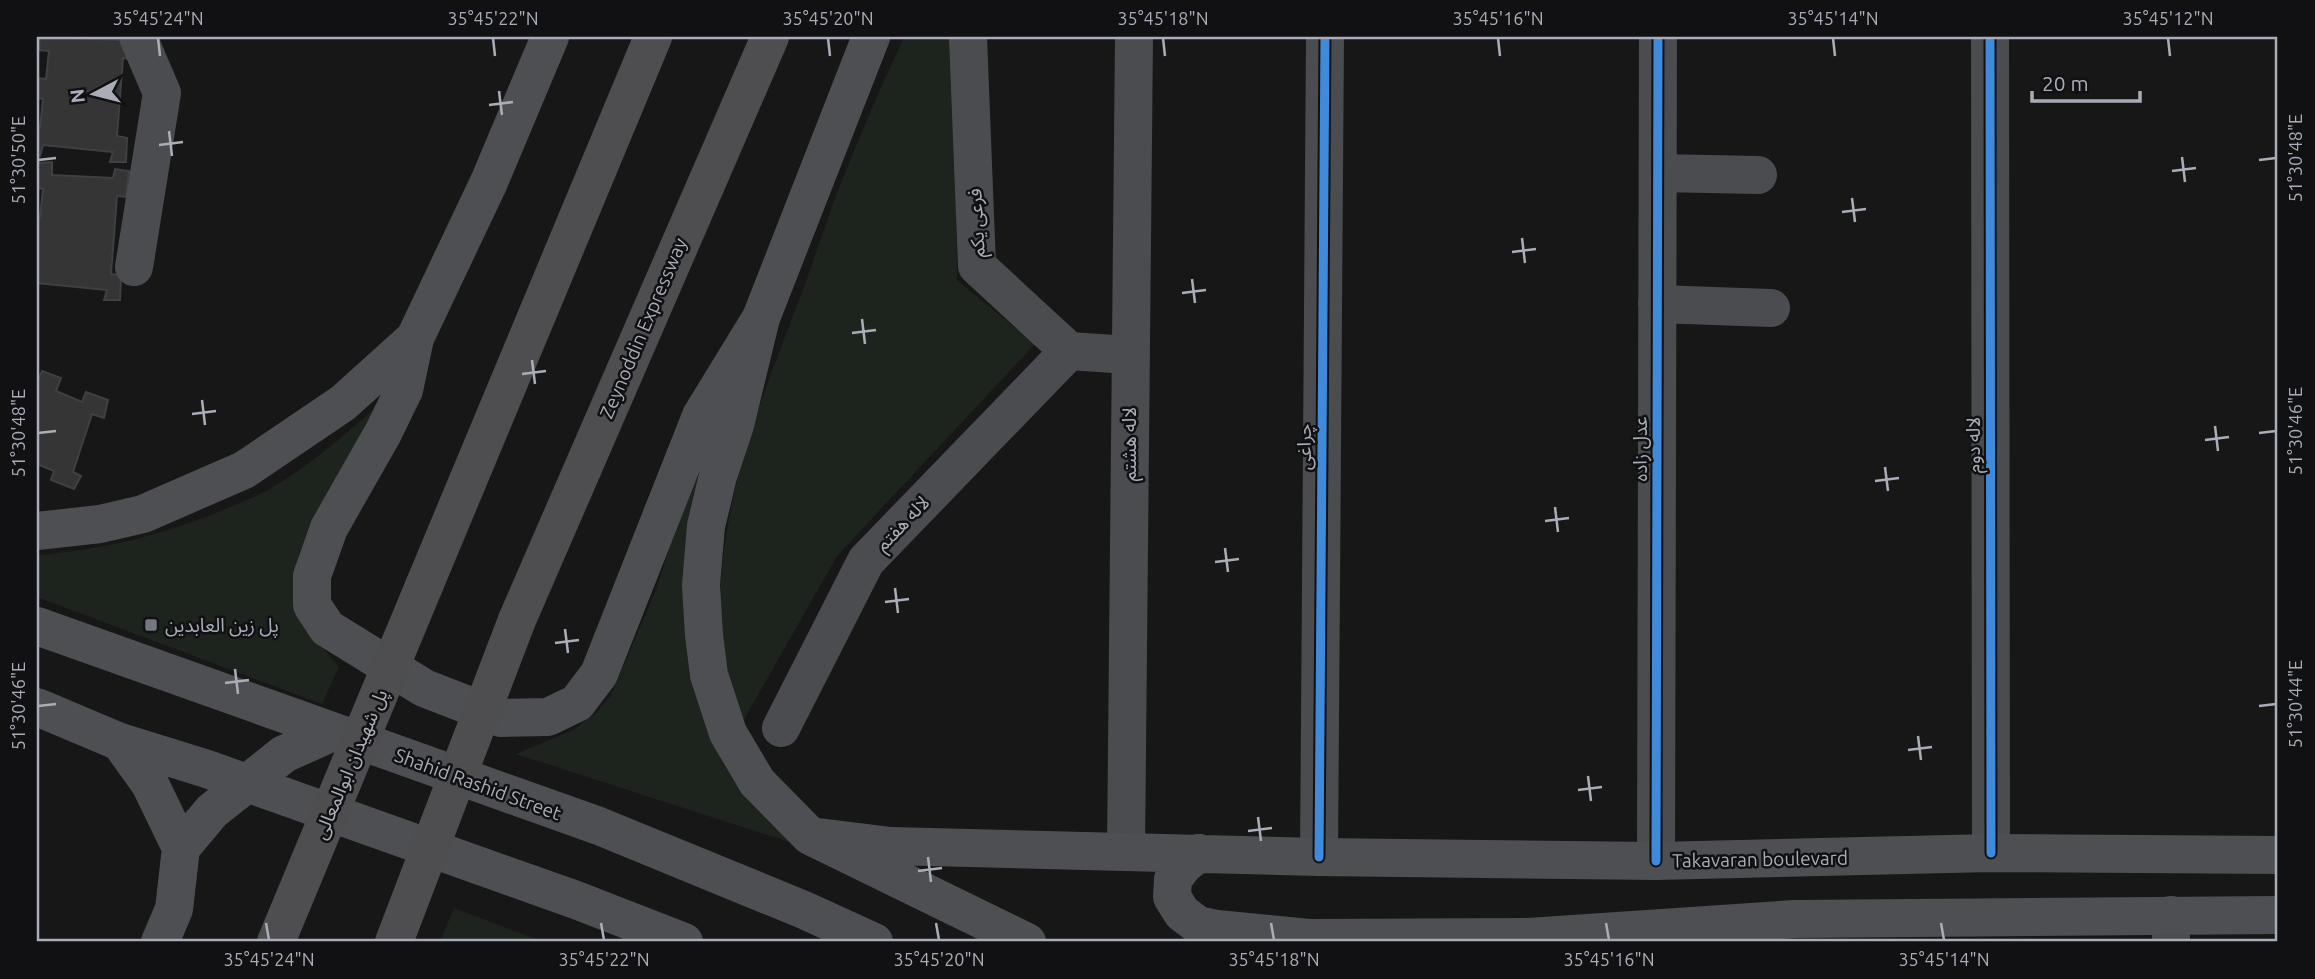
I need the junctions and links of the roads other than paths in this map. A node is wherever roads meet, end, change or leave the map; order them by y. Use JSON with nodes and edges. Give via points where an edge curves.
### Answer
{"nodes":[{"id":1,"x":138,"y":37,"type":"edge"},
{"id":2,"x":550,"y":37,"type":"edge"},
{"id":3,"x":653,"y":37,"type":"edge"},
{"id":4,"x":769,"y":37,"type":"edge"},
{"id":5,"x":871,"y":37,"type":"edge"},
{"id":6,"x":968,"y":37,"type":"edge"},
{"id":7,"x":1134,"y":37,"type":"edge"},
{"id":8,"x":1325,"y":37,"type":"edge"},
{"id":9,"x":1658,"y":37,"type":"edge"},
{"id":10,"x":1990,"y":37,"type":"edge"},
{"id":11,"x":1658,"y":173,"type":"junction"},
{"id":12,"x":1758,"y":175,"type":"dead end"},
{"id":13,"x":134,"y":267,"type":"dead end"},
{"id":14,"x":1657,"y":304,"type":"junction"},
{"id":15,"x":1771,"y":308,"type":"dead end"},
{"id":16,"x":761,"y":318,"type":"junction"},
{"id":17,"x":415,"y":338,"type":"junction"},
{"id":18,"x":1069,"y":351,"type":"junction"},
{"id":19,"x":1129,"y":355,"type":"junction"},
{"id":20,"x":37,"y":531,"type":"edge"},
{"id":21,"x":37,"y":626,"type":"edge"},
{"id":22,"x":37,"y":707,"type":"edge"},
{"id":23,"x":781,"y":728,"type":"dead end"},
{"id":24,"x":333,"y":732,"type":"junction"},
{"id":25,"x":120,"y":741,"type":"junction"},
{"id":26,"x":247,"y":783,"type":"junction"},
{"id":27,"x":810,"y":836,"type":"junction"},
{"id":28,"x":181,"y":848,"type":"junction"},
{"id":29,"x":1126,"y":851,"type":"junction"},
{"id":30,"x":1199,"y":853,"type":"junction"},
{"id":31,"x":1991,"y":853,"type":"junction"},
{"id":32,"x":2278,"y":855,"type":"edge"},
{"id":33,"x":1319,"y":857,"type":"junction"},
{"id":34,"x":1656,"y":861,"type":"junction"},
{"id":35,"x":2278,"y":915,"type":"edge"},
{"id":36,"x":2171,"y":929,"type":"edge"},
{"id":37,"x":1794,"y":931,"type":"edge"},
{"id":38,"x":1522,"y":940,"type":"edge"},
{"id":39,"x":160,"y":942,"type":"edge"},
{"id":40,"x":276,"y":942,"type":"edge"},
{"id":41,"x":394,"y":942,"type":"edge"},
{"id":42,"x":684,"y":942,"type":"edge"},
{"id":43,"x":874,"y":942,"type":"edge"},
{"id":44,"x":1027,"y":942,"type":"edge"}],
"edges":[{"from":1,"to":13,"type":"street","via":[[162,93]]},
{"from":2,"to":17,"type":"main road","via":[[489,182]]},
{"from":3,"to":40,"type":"highway","name":"پل شهیدان ابوالمعالی","bridge":true},
{"from":4,"to":41,"type":"highway","name":"Zeynoddin Expressway","bridge":true,"via":[[517,620]]},
{"from":5,"to":16,"type":"main road"},
{"from":6,"to":18,"type":"street","name":"فرعی یکم","via":[[977,266]]},
{"from":7,"to":19,"type":"street","name":"لاله هشتم"},
{"from":8,"to":33,"type":"street","name":"چراغی"},
{"from":9,"to":11,"type":"street","name":"عدل زاده"},
{"from":10,"to":31,"type":"street","name":"لاله دوم"},
{"from":11,"to":12,"type":"street"},
{"from":11,"to":14,"type":"street","name":"عدل زاده"},
{"from":14,"to":15,"type":"street"},
{"from":14,"to":34,"type":"street","name":"عدل زاده"},
{"from":16,"to":17,"type":"main road","via":[[701,416],[599,674],[578,703],[548,717],[501,718],[424,688],[327,628],[312,605],[312,576],[329,528],[404,390]]},
{"from":16,"to":27,"type":"main road","via":[[706,526],[701,585],[704,635],[709,675],[728,733],[757,782]]},
{"from":17,"to":20,"type":"main road","via":[[344,402],[244,470],[143,514]]},
{"from":18,"to":19,"type":"street"},
{"from":18,"to":23,"type":"street","name":"لاله هفتم","via":[[866,561]]},
{"from":19,"to":29,"type":"street","name":"لاله هشتم"},
{"from":21,"to":24,"type":"main road","name":"Shahid Rashid Street"},
{"from":22,"to":25,"type":"main road"},
{"from":24,"to":26,"type":"main road","via":[[284,754]]},
{"from":24,"to":43,"type":"main road","name":"Shahid Rashid Street","via":[[599,826]]},
{"from":25,"to":26,"type":"main road"},
{"from":25,"to":28,"type":"main road","via":[[150,784]]},
{"from":26,"to":28,"type":"main road","via":[[212,811]]},
{"from":26,"to":42,"type":"main road"},
{"from":27,"to":29,"type":"main road","name":"Takavaran boulevard","via":[[891,846]]},
{"from":27,"to":44,"type":"main road"},
{"from":28,"to":39,"type":"main road","via":[[174,909]]},
{"from":29,"to":30,"type":"main road","name":"Takavaran boulevard"},
{"from":30,"to":33,"type":"main road","name":"Takavaran boulevard"},
{"from":30,"to":38,"type":"main road","via":[[1173,879],[1172,897],[1182,914],[1198,925],[1309,938]]},
{"from":31,"to":32,"type":"main road","name":"Takavaran boulevard"},
{"from":31,"to":34,"type":"main road","name":"Takavaran boulevard"},
{"from":33,"to":34,"type":"main road","name":"Takavaran boulevard"},
{"from":35,"to":36,"type":"main road"},
{"from":36,"to":37,"type":"main road"},
{"from":37,"to":38,"type":"main road"}]}
